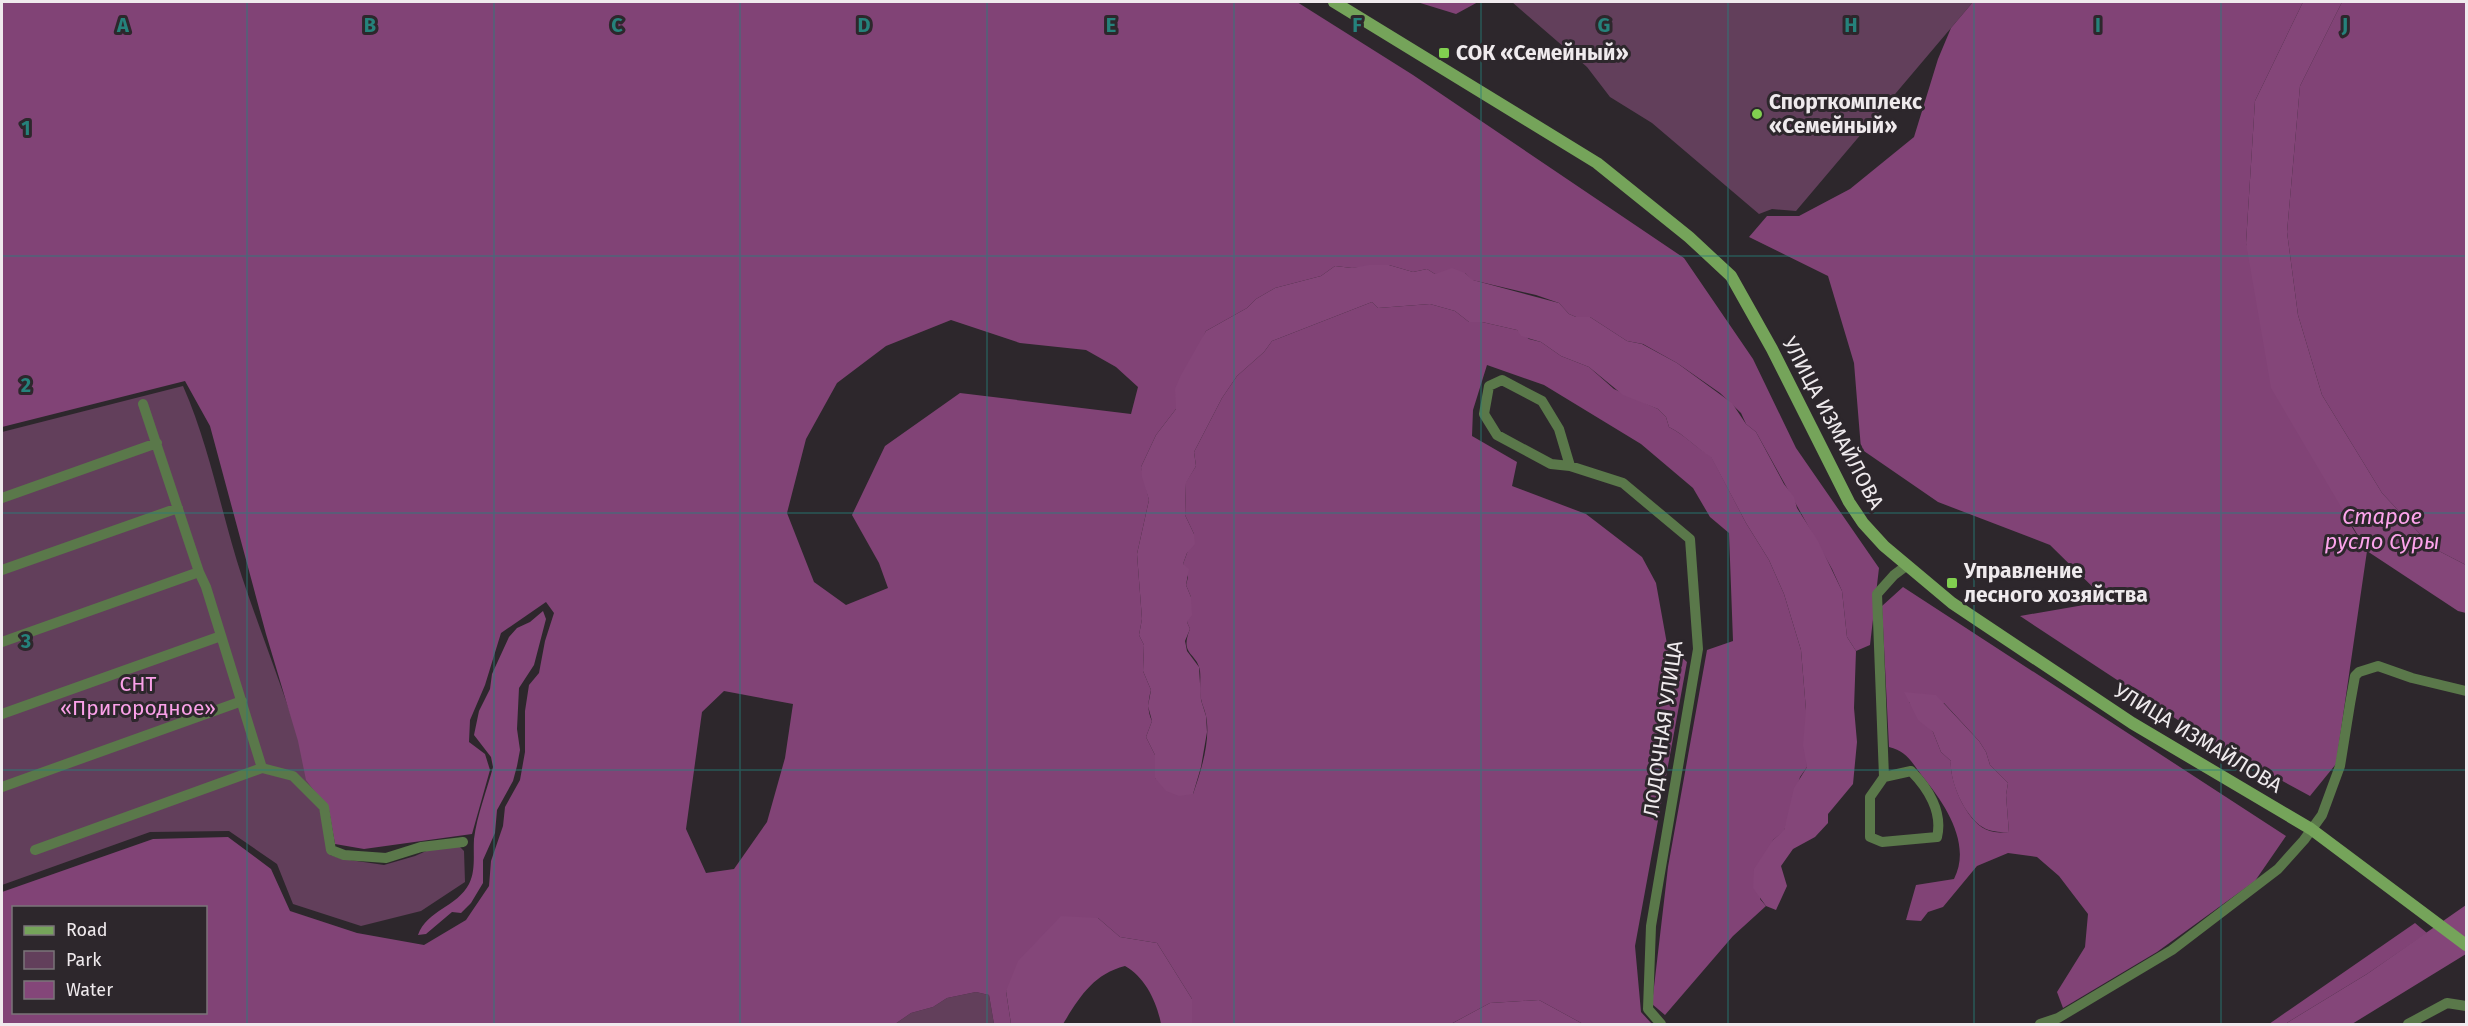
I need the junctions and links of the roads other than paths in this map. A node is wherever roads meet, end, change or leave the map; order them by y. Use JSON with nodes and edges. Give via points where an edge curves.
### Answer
{"nodes":[{"id":1,"x":1334,"y":2,"type":"edge"},
{"id":2,"x":143,"y":404,"type":"dead end"},
{"id":3,"x":157,"y":443,"type":"junction"},
{"id":4,"x":1570,"y":466,"type":"junction"},
{"id":5,"x":2,"y":498,"type":"edge"},
{"id":6,"x":178,"y":508,"type":"junction"},
{"id":7,"x":1906,"y":566,"type":"junction"},
{"id":8,"x":2,"y":570,"type":"edge"},
{"id":9,"x":199,"y":572,"type":"junction"},
{"id":10,"x":221,"y":636,"type":"junction"},
{"id":11,"x":2,"y":642,"type":"edge"},
{"id":12,"x":2466,"y":691,"type":"edge"},
{"id":13,"x":242,"y":701,"type":"junction"},
{"id":14,"x":2,"y":714,"type":"edge"},
{"id":15,"x":262,"y":768,"type":"junction"},
{"id":16,"x":1884,"y":777,"type":"junction"},
{"id":17,"x":2,"y":787,"type":"edge"},
{"id":18,"x":2311,"y":829,"type":"junction"},
{"id":19,"x":463,"y":842,"type":"dead end"},
{"id":20,"x":35,"y":850,"type":"dead end"},
{"id":21,"x":2466,"y":945,"type":"edge"},
{"id":22,"x":2466,"y":1006,"type":"edge"},
{"id":23,"x":1661,"y":1024,"type":"edge"},
{"id":24,"x":2040,"y":1024,"type":"edge"},
{"id":25,"x":2408,"y":1024,"type":"edge"}],
"edges":[{"from":1,"to":7,"type":"main road","name":"УЛИЦА ИЗМАЙЛОВА","via":[[1597,163],[1731,276],[1849,502],[1863,523]]},
{"from":2,"to":3,"type":"street"},
{"from":3,"to":5,"type":"street"},
{"from":3,"to":6,"type":"street"},
{"from":4,"to":4,"type":"street","name":"ЛОДОЧНАЯ УЛИЦА","via":[[1551,464],[1497,435],[1484,414],[1490,386],[1502,380],[1542,401],[1559,429]]},
{"from":4,"to":23,"type":"street","name":"ЛОДОЧНАЯ УЛИЦА","via":[[1623,483],[1689,539],[1698,649],[1652,926],[1648,1009]]},
{"from":6,"to":8,"type":"street"},
{"from":6,"to":9,"type":"street"},
{"from":7,"to":16,"type":"street","via":[[1877,594]]},
{"from":7,"to":18,"type":"main road","name":"УЛИЦА ИЗМАЙЛОВА","via":[[1960,609],[2132,723]]},
{"from":9,"to":10,"type":"street"},
{"from":9,"to":11,"type":"street"},
{"from":10,"to":13,"type":"street"},
{"from":10,"to":14,"type":"street"},
{"from":12,"to":18,"type":"street","via":[[2378,666],[2355,676],[2340,766],[2322,814]]},
{"from":13,"to":15,"type":"street"},
{"from":13,"to":17,"type":"street"},
{"from":15,"to":19,"type":"street","via":[[292,776],[324,807],[332,850],[344,855],[386,858],[421,847]]},
{"from":15,"to":20,"type":"street"},
{"from":16,"to":16,"type":"street","via":[[1870,797],[1870,837],[1882,842],[1937,837],[1940,825],[1928,787],[1911,771]]},
{"from":18,"to":21,"type":"main road","name":"УЛИЦА ИЗМАЙЛОВА"},
{"from":18,"to":24,"type":"street","via":[[2278,869],[2172,950],[2058,1018]]},
{"from":22,"to":25,"type":"street","via":[[2447,1003]]}]}
